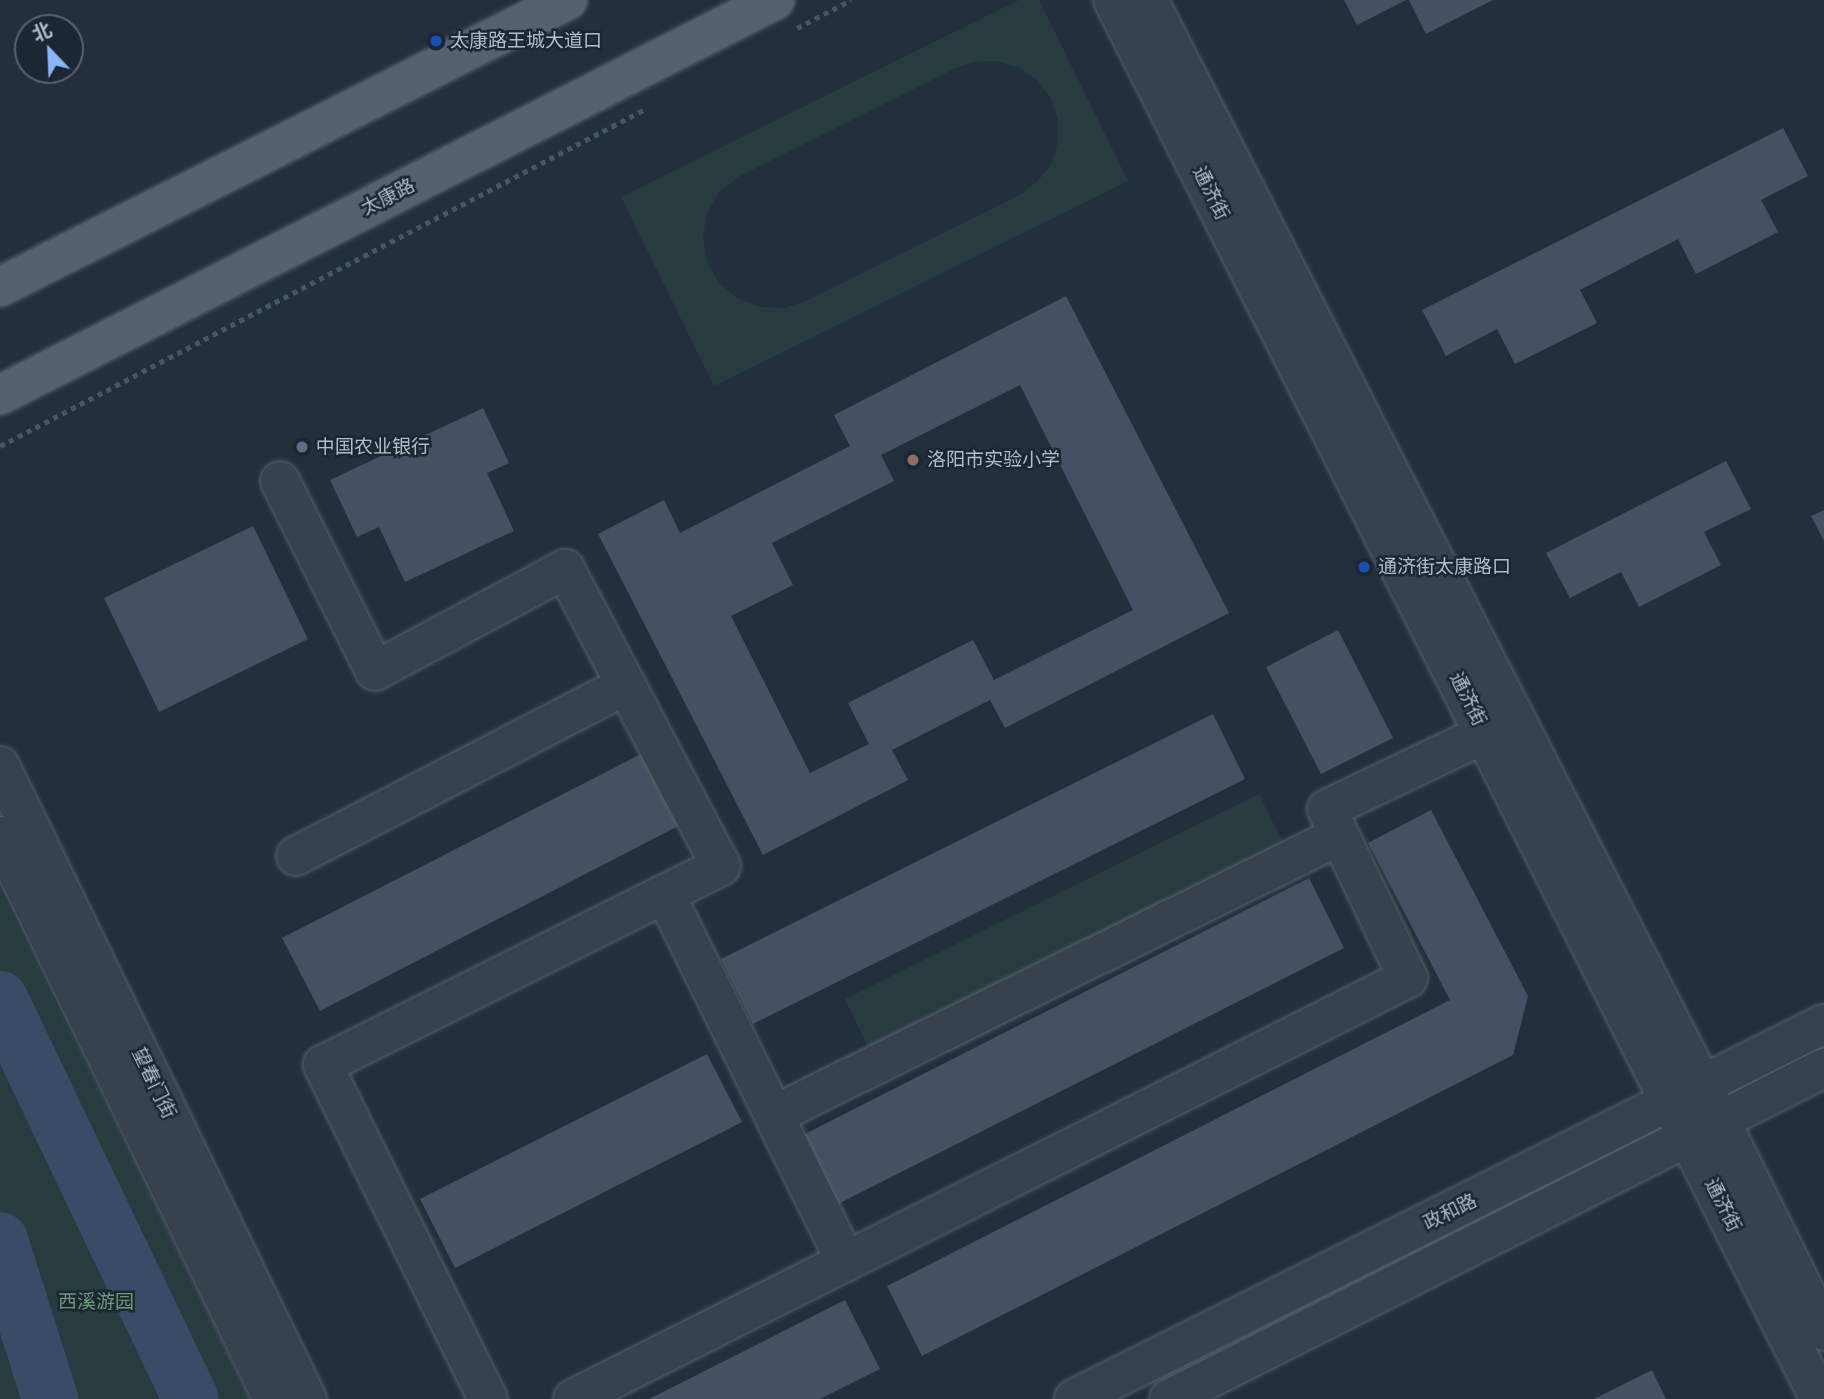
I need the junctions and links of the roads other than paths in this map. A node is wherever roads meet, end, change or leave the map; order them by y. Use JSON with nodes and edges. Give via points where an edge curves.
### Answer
{"nodes":[{"id":1,"x":568,"y":0,"type":"edge"},
{"id":2,"x":1113,"y":0,"type":"edge"},
{"id":3,"x":1148,"y":0,"type":"edge"},
{"id":4,"x":782,"y":16,"type":"edge"},
{"id":5,"x":0,"y":287,"type":"edge"},
{"id":6,"x":0,"y":395,"type":"edge"},
{"id":7,"x":279,"y":481,"type":"dead end"},
{"id":8,"x":626,"y":685,"type":"junction"},
{"id":9,"x":1499,"y":727,"type":"junction"},
{"id":10,"x":0,"y":766,"type":"edge"},
{"id":11,"x":0,"y":836,"type":"edge"},
{"id":12,"x":1339,"y":836,"type":"junction"},
{"id":13,"x":296,"y":856,"type":"dead end"},
{"id":14,"x":665,"y":894,"type":"junction"},
{"id":15,"x":1824,"y":1024,"type":"edge"},
{"id":16,"x":1824,"y":1068,"type":"edge"},
{"id":17,"x":1687,"y":1094,"type":"junction"},
{"id":18,"x":774,"y":1115,"type":"junction"},
{"id":19,"x":1705,"y":1129,"type":"junction"},
{"id":20,"x":846,"y":1262,"type":"junction"},
{"id":21,"x":1824,"y":1331,"type":"edge"},
{"id":22,"x":273,"y":1399,"type":"edge"},
{"id":23,"x":307,"y":1399,"type":"edge"},
{"id":24,"x":488,"y":1399,"type":"edge"},
{"id":25,"x":573,"y":1399,"type":"edge"},
{"id":26,"x":1074,"y":1399,"type":"edge"},
{"id":27,"x":1168,"y":1399,"type":"edge"},
{"id":28,"x":1821,"y":1399,"type":"edge"}],
"edges":[{"from":1,"to":5,"type":"main road"},
{"from":2,"to":9,"type":"street","name":"通济街"},
{"from":3,"to":9,"type":"street","name":"通济街"},
{"from":4,"to":6,"type":"main road","name":"太康路"},
{"from":7,"to":8,"type":"street","via":[[375,671],[565,569]]},
{"from":8,"to":13,"type":"street"},
{"from":8,"to":14,"type":"street","via":[[721,866]]},
{"from":9,"to":12,"type":"street","via":[[1326,809]]},
{"from":9,"to":17,"type":"street","name":"通济街"},
{"from":10,"to":23,"type":"street","name":"望春门街"},
{"from":11,"to":22,"type":"street","name":"望春门街"},
{"from":12,"to":18,"type":"street"},
{"from":12,"to":20,"type":"street","via":[[1408,978]]},
{"from":14,"to":18,"type":"street"},
{"from":14,"to":24,"type":"street","via":[[323,1065]]},
{"from":15,"to":17,"type":"street","name":"政和路"},
{"from":16,"to":19,"type":"street","name":"政和路"},
{"from":17,"to":19,"type":"street","name":"通济街"},
{"from":17,"to":26,"type":"street","name":"政和路"},
{"from":18,"to":20,"type":"street"},
{"from":19,"to":21,"type":"street","name":"通济街"},
{"from":19,"to":27,"type":"street","name":"政和路"},
{"from":19,"to":28,"type":"street","name":"通济街"},
{"from":20,"to":25,"type":"street"}]}
